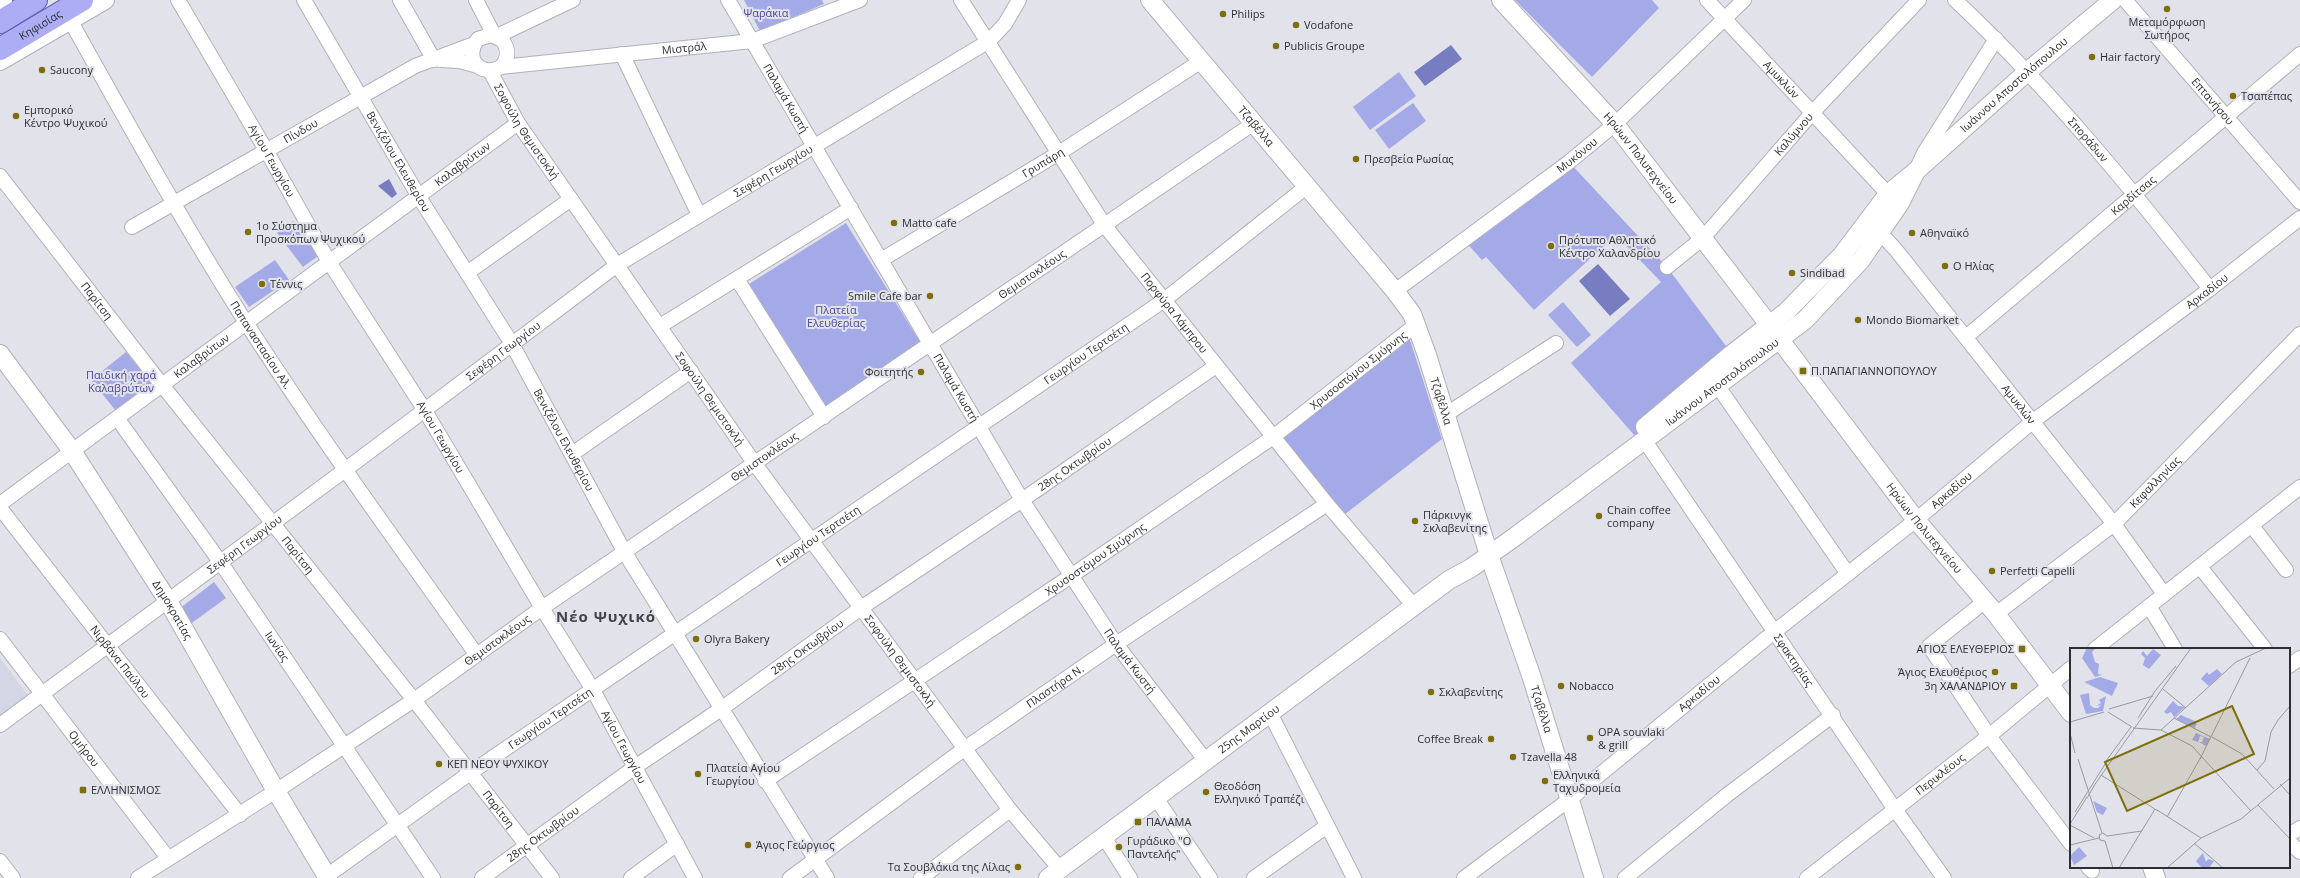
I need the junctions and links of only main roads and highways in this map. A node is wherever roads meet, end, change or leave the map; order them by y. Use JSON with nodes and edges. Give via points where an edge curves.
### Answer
{"nodes":[{"id":1,"x":36,"y":0,"type":"edge"},
{"id":2,"x":82,"y":0,"type":"edge"},
{"id":3,"x":0,"y":22,"type":"edge"},
{"id":4,"x":0,"y":49,"type":"edge"}],
"edges":[{"from":1,"to":3,"type":"main road"},
{"from":2,"to":4,"type":"main road","name":"Κηφισίας"}]}
